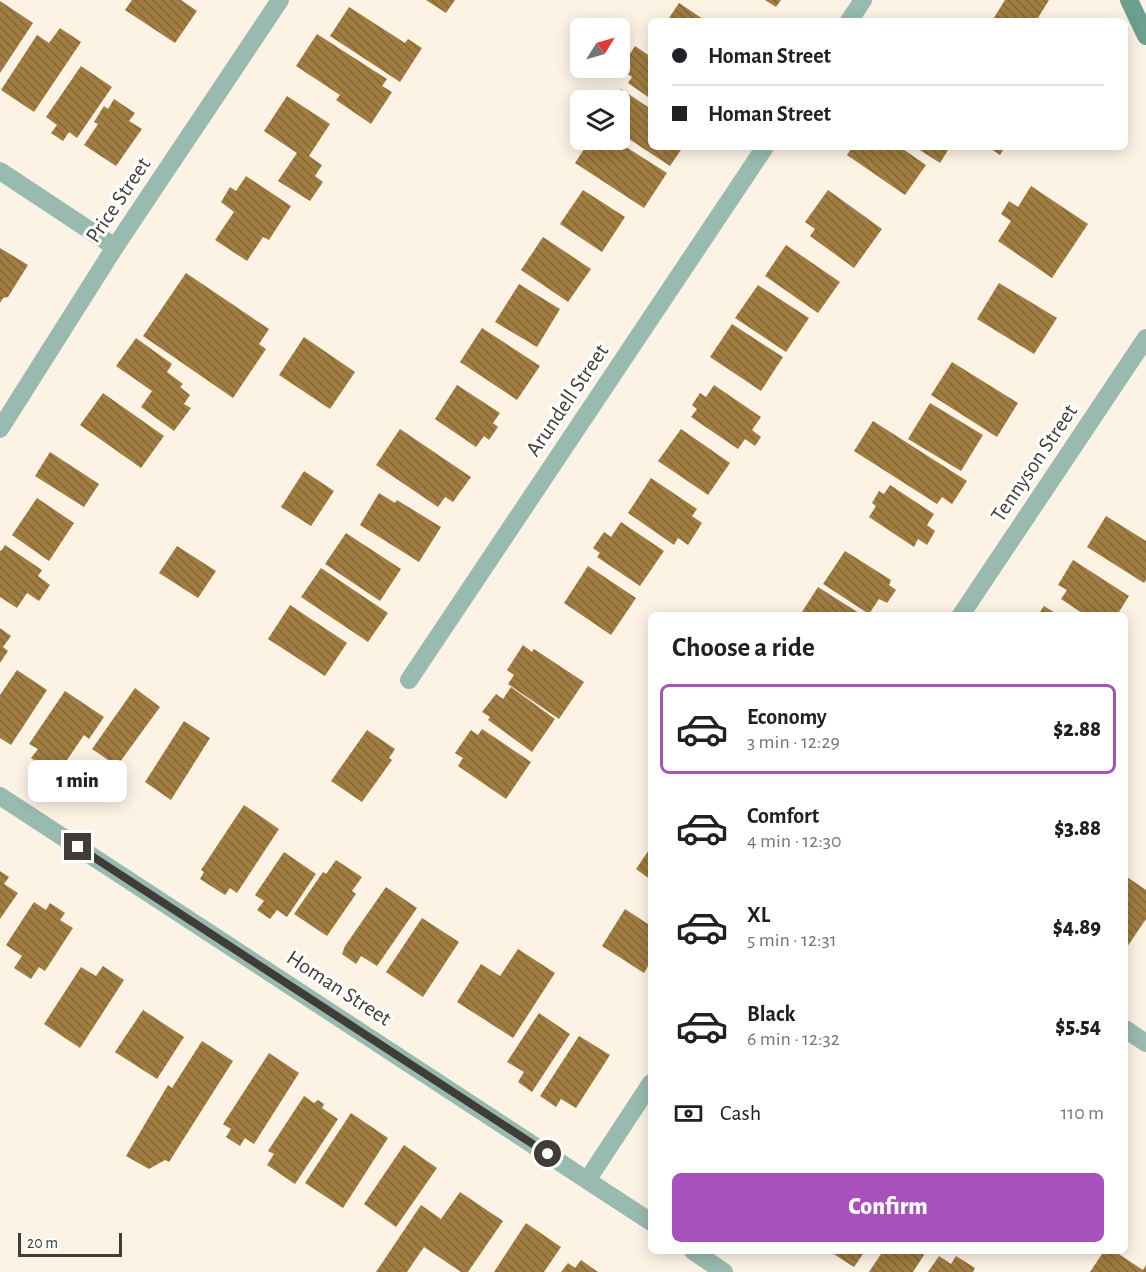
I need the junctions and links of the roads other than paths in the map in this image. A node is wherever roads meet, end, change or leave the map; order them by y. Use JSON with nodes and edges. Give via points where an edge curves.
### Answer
{"nodes":[{"id":1,"x":280,"y":0,"type":"edge"},
{"id":2,"x":863,"y":0,"type":"edge"},
{"id":3,"x":1129,"y":0,"type":"edge"},
{"id":4,"x":851,"y":18,"type":"edge"},
{"id":5,"x":1146,"y":36,"type":"edge"},
{"id":6,"x":763,"y":150,"type":"edge"},
{"id":7,"x":0,"y":171,"type":"edge"},
{"id":8,"x":115,"y":247,"type":"junction"},
{"id":9,"x":1146,"y":338,"type":"edge"},
{"id":10,"x":0,"y":429,"type":"edge"},
{"id":11,"x":963,"y":612,"type":"edge"},
{"id":12,"x":409,"y":680,"type":"dead end"},
{"id":13,"x":0,"y":796,"type":"edge"},
{"id":14,"x":1128,"y":1031,"type":"edge"},
{"id":15,"x":1146,"y":1044,"type":"edge"},
{"id":16,"x":648,"y":1088,"type":"edge"},
{"id":17,"x":588,"y":1179,"type":"junction"},
{"id":18,"x":648,"y":1220,"type":"edge"},
{"id":19,"x":697,"y":1254,"type":"edge"},
{"id":20,"x":724,"y":1272,"type":"edge"}],
"edges":[{"from":1,"to":8,"type":"street","name":"Price Street"},
{"from":2,"to":4,"type":"street"},
{"from":3,"to":5,"type":"main road"},
{"from":6,"to":12,"type":"street","name":"Arundell Street"},
{"from":7,"to":8,"type":"street"},
{"from":8,"to":10,"type":"street","name":"Price Street"},
{"from":9,"to":11,"type":"street","name":"Tennyson Street"},
{"from":13,"to":17,"type":"street","name":"Homan Street"},
{"from":14,"to":15,"type":"street"},
{"from":16,"to":17,"type":"street"},
{"from":17,"to":18,"type":"street","name":"Homan Street"},
{"from":19,"to":20,"type":"street"}]}
